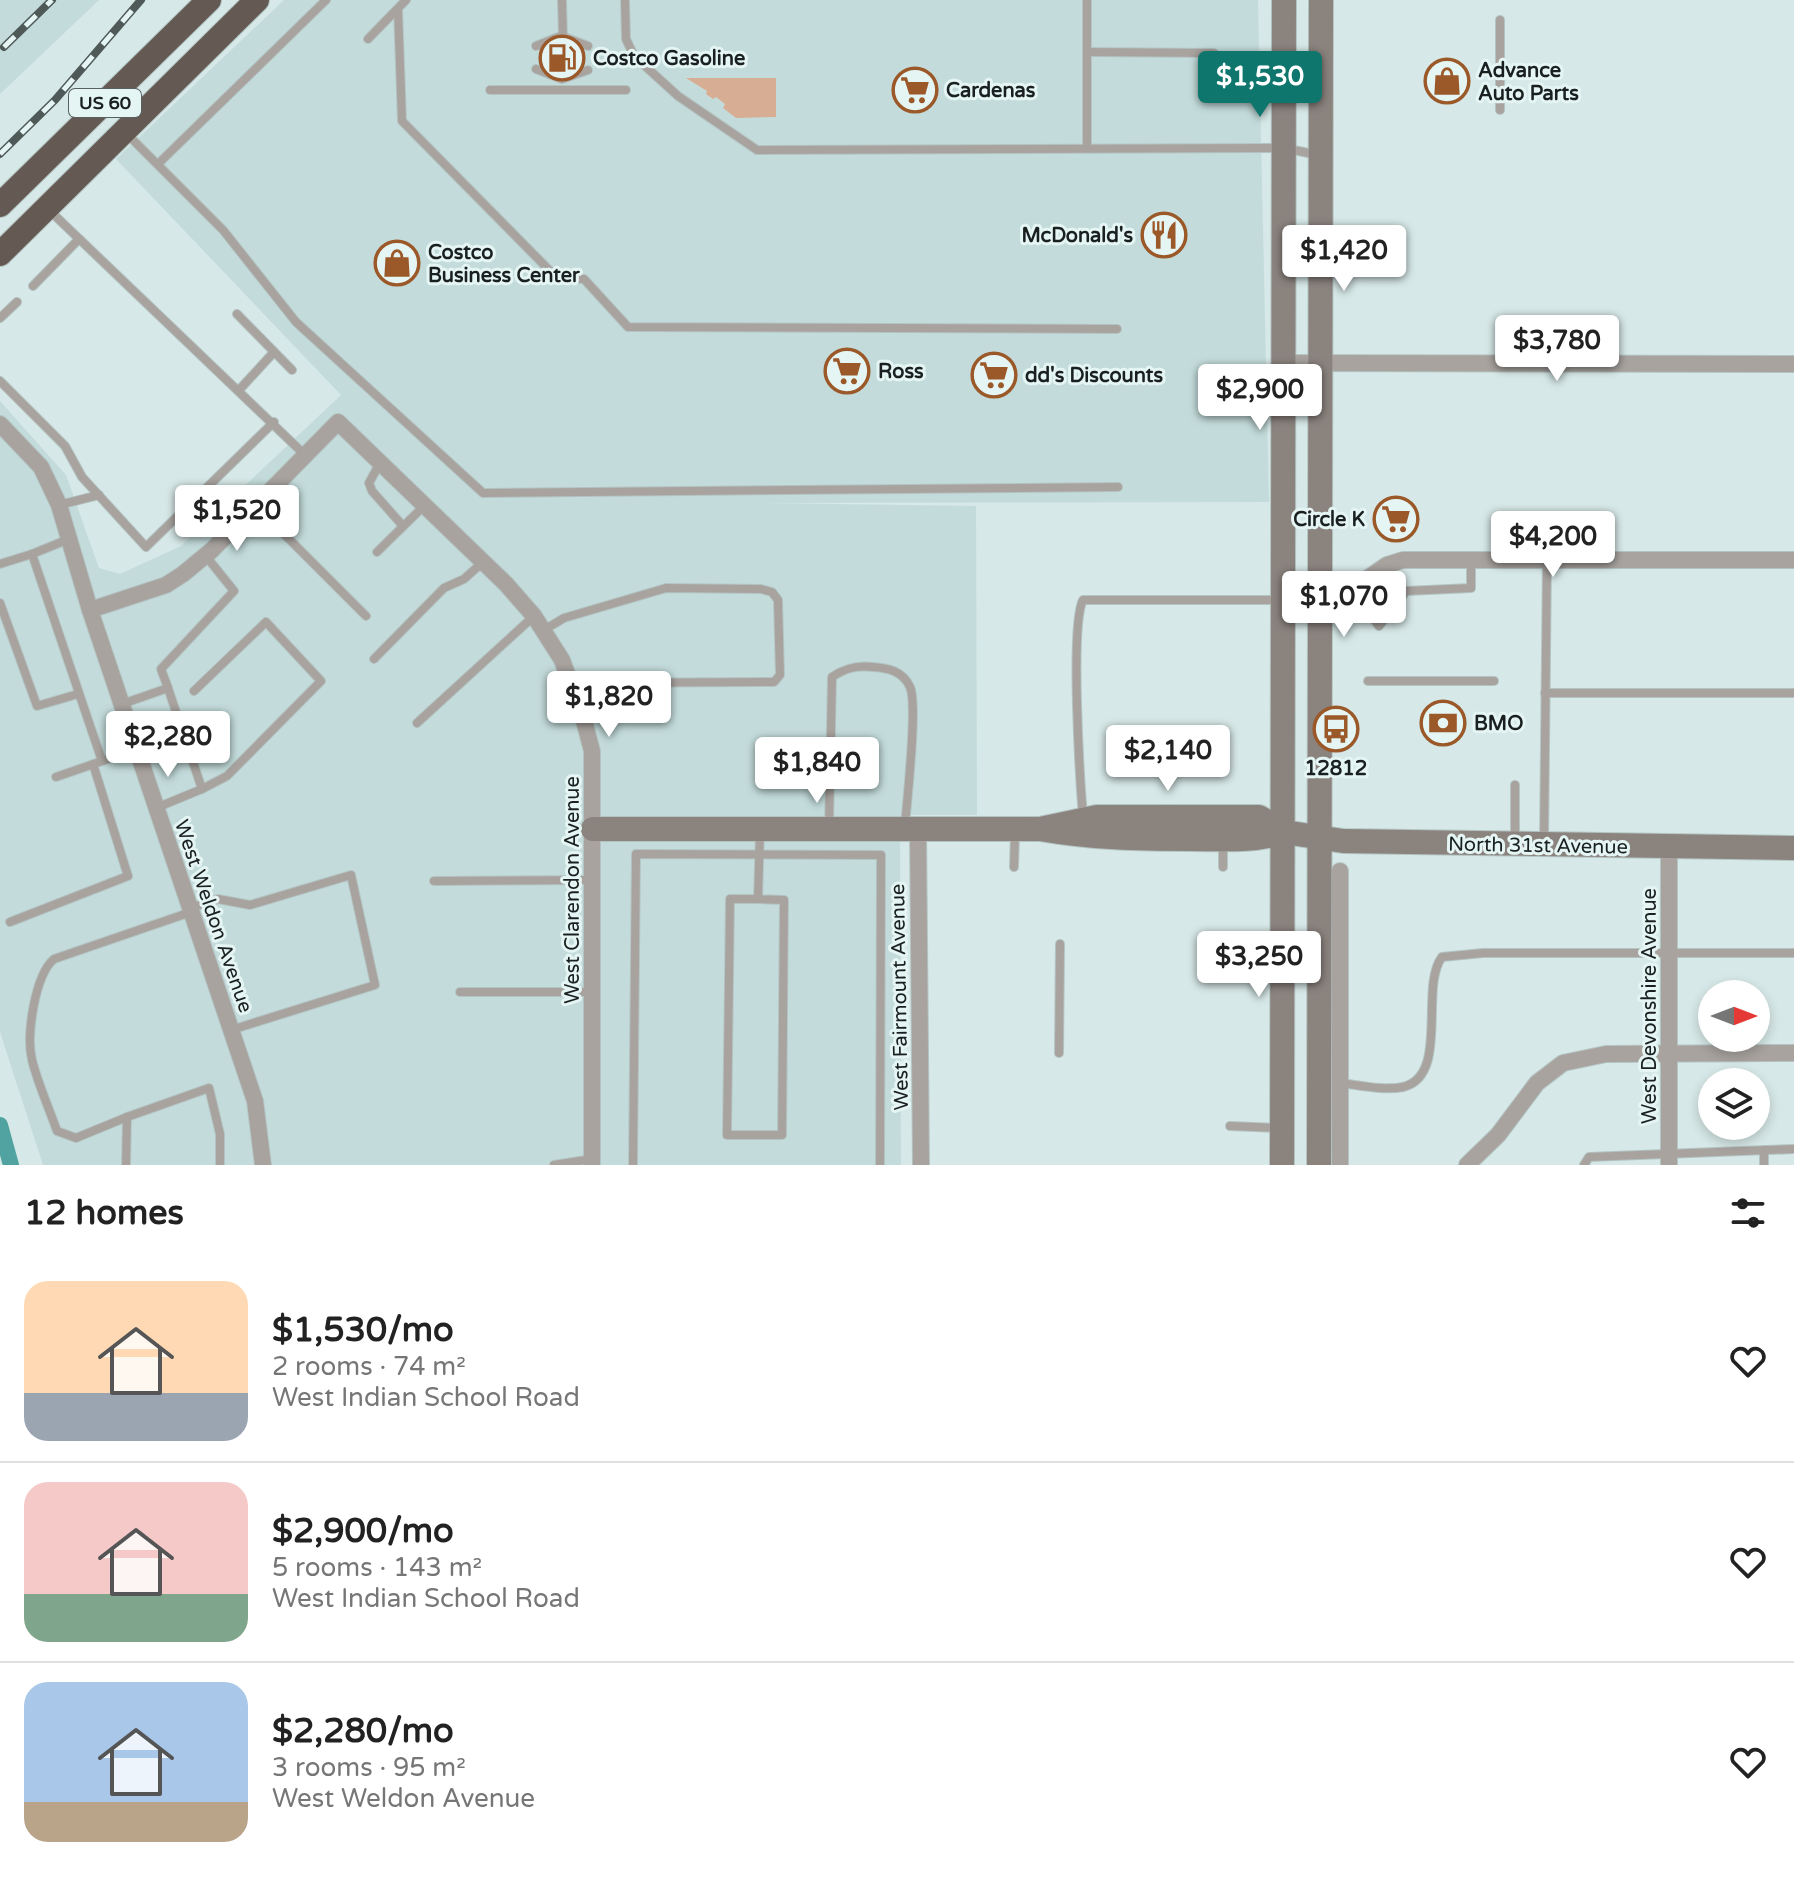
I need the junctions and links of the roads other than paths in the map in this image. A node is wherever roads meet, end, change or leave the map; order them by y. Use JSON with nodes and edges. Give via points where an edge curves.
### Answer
{"nodes":[{"id":1,"x":209,"y":0,"type":"edge"},
{"id":2,"x":257,"y":0,"type":"edge"},
{"id":3,"x":326,"y":0,"type":"edge"},
{"id":4,"x":406,"y":0,"type":"edge"},
{"id":5,"x":562,"y":0,"type":"edge"},
{"id":6,"x":625,"y":0,"type":"edge"},
{"id":7,"x":1087,"y":0,"type":"edge"},
{"id":8,"x":1284,"y":0,"type":"edge"},
{"id":9,"x":1321,"y":0,"type":"edge"},
{"id":10,"x":398,"y":9,"type":"junction"},
{"id":11,"x":1500,"y":20,"type":"dead end"},
{"id":12,"x":561,"y":36,"type":"junction"},
{"id":13,"x":368,"y":39,"type":"dead end"},
{"id":14,"x":536,"y":46,"type":"dead end"},
{"id":15,"x":550,"y":46,"type":"dead end"},
{"id":16,"x":572,"y":46,"type":"dead end"},
{"id":17,"x":588,"y":46,"type":"dead end"},
{"id":18,"x":1087,"y":52,"type":"junction"},
{"id":19,"x":1214,"y":53,"type":"dead end"},
{"id":20,"x":536,"y":69,"type":"dead end"},
{"id":21,"x":550,"y":70,"type":"dead end"},
{"id":22,"x":572,"y":70,"type":"dead end"},
{"id":23,"x":588,"y":70,"type":"dead end"},
{"id":24,"x":562,"y":79,"type":"junction"},
{"id":25,"x":490,"y":90,"type":"dead end"},
{"id":26,"x":562,"y":90,"type":"junction"},
{"id":27,"x":626,"y":90,"type":"dead end"},
{"id":28,"x":1500,"y":110,"type":"dead end"},
{"id":29,"x":125,"y":131,"type":"junction"},
{"id":30,"x":1087,"y":148,"type":"junction"},
{"id":31,"x":1284,"y":148,"type":"junction"},
{"id":32,"x":1321,"y":155,"type":"junction"},
{"id":33,"x":158,"y":164,"type":"junction"},
{"id":34,"x":0,"y":205,"type":"edge"},
{"id":35,"x":47,"y":207,"type":"junction"},
{"id":36,"x":79,"y":239,"type":"junction"},
{"id":37,"x":0,"y":254,"type":"edge"},
{"id":38,"x":33,"y":286,"type":"dead end"},
{"id":39,"x":17,"y":302,"type":"dead end"},
{"id":40,"x":237,"y":314,"type":"dead end"},
{"id":41,"x":0,"y":318,"type":"edge"},
{"id":42,"x":1117,"y":329,"type":"dead end"},
{"id":43,"x":274,"y":352,"type":"junction"},
{"id":44,"x":1284,"y":363,"type":"junction"},
{"id":45,"x":1320,"y":364,"type":"junction"},
{"id":46,"x":1794,"y":364,"type":"edge"},
{"id":47,"x":292,"y":370,"type":"dead end"},
{"id":48,"x":0,"y":381,"type":"edge"},
{"id":49,"x":240,"y":389,"type":"junction"},
{"id":50,"x":274,"y":422,"type":"junction"},
{"id":51,"x":0,"y":424,"type":"edge"},
{"id":52,"x":305,"y":455,"type":"junction"},
{"id":53,"x":380,"y":463,"type":"junction"},
{"id":54,"x":1118,"y":487,"type":"dead end"},
{"id":55,"x":99,"y":495,"type":"junction"},
{"id":56,"x":59,"y":505,"type":"junction"},
{"id":57,"x":255,"y":506,"type":"junction"},
{"id":58,"x":424,"y":506,"type":"junction"},
{"id":59,"x":403,"y":526,"type":"junction"},
{"id":60,"x":69,"y":539,"type":"junction"},
{"id":61,"x":377,"y":552,"type":"dead end"},
{"id":62,"x":32,"y":554,"type":"junction"},
{"id":63,"x":205,"y":555,"type":"junction"},
{"id":64,"x":1547,"y":559,"type":"junction"},
{"id":65,"x":1471,"y":560,"type":"junction"},
{"id":66,"x":1794,"y":560,"type":"edge"},
{"id":67,"x":483,"y":562,"type":"junction"},
{"id":68,"x":0,"y":564,"type":"edge"},
{"id":69,"x":1352,"y":590,"type":"junction"},
{"id":70,"x":1320,"y":598,"type":"junction"},
{"id":71,"x":1284,"y":601,"type":"junction"},
{"id":72,"x":0,"y":603,"type":"edge"},
{"id":73,"x":90,"y":610,"type":"junction"},
{"id":74,"x":366,"y":616,"type":"dead end"},
{"id":75,"x":538,"y":624,"type":"junction"},
{"id":76,"x":374,"y":659,"type":"dead end"},
{"id":77,"x":1368,"y":681,"type":"dead end"},
{"id":78,"x":1494,"y":681,"type":"dead end"},
{"id":79,"x":570,"y":683,"type":"junction"},
{"id":80,"x":168,"y":688,"type":"junction"},
{"id":81,"x":194,"y":691,"type":"dead end"},
{"id":82,"x":1545,"y":693,"type":"junction"},
{"id":83,"x":1794,"y":693,"type":"edge"},
{"id":84,"x":78,"y":694,"type":"junction"},
{"id":85,"x":122,"y":704,"type":"junction"},
{"id":86,"x":417,"y":723,"type":"dead end"},
{"id":87,"x":137,"y":749,"type":"junction"},
{"id":88,"x":98,"y":763,"type":"junction"},
{"id":89,"x":56,"y":777,"type":"dead end"},
{"id":90,"x":1515,"y":785,"type":"dead end"},
{"id":91,"x":202,"y":789,"type":"junction"},
{"id":92,"x":156,"y":808,"type":"junction"},
{"id":93,"x":1083,"y":820,"type":"junction"},
{"id":94,"x":593,"y":829,"type":"junction"},
{"id":95,"x":646,"y":829,"type":"junction"},
{"id":96,"x":760,"y":829,"type":"junction"},
{"id":97,"x":829,"y":829,"type":"junction"},
{"id":98,"x":901,"y":829,"type":"junction"},
{"id":99,"x":1015,"y":829,"type":"junction"},
{"id":100,"x":1040,"y":829,"type":"junction"},
{"id":101,"x":1284,"y":832,"type":"junction"},
{"id":102,"x":1320,"y":837,"type":"junction"},
{"id":103,"x":1223,"y":839,"type":"junction"},
{"id":104,"x":1515,"y":845,"type":"junction"},
{"id":105,"x":1544,"y":845,"type":"junction"},
{"id":106,"x":1669,"y":848,"type":"junction"},
{"id":107,"x":1794,"y":848,"type":"edge"},
{"id":108,"x":647,"y":854,"type":"junction"},
{"id":109,"x":759,"y":854,"type":"junction"},
{"id":110,"x":881,"y":855,"type":"junction"},
{"id":111,"x":1014,"y":867,"type":"dead end"},
{"id":112,"x":1223,"y":867,"type":"dead end"},
{"id":113,"x":1340,"y":871,"type":"dead end"},
{"id":114,"x":593,"y":880,"type":"junction"},
{"id":115,"x":434,"y":881,"type":"dead end"},
{"id":116,"x":758,"y":899,"type":"junction"},
{"id":117,"x":191,"y":910,"type":"junction"},
{"id":118,"x":10,"y":922,"type":"dead end"},
{"id":119,"x":1060,"y":944,"type":"dead end"},
{"id":120,"x":1669,"y":952,"type":"junction"},
{"id":121,"x":1794,"y":953,"type":"edge"},
{"id":122,"x":460,"y":992,"type":"dead end"},
{"id":123,"x":593,"y":992,"type":"junction"},
{"id":124,"x":231,"y":1030,"type":"junction"},
{"id":125,"x":1668,"y":1052,"type":"junction"},
{"id":126,"x":1059,"y":1053,"type":"dead end"},
{"id":127,"x":1794,"y":1053,"type":"edge"},
{"id":128,"x":1340,"y":1083,"type":"junction"},
{"id":129,"x":127,"y":1117,"type":"junction"},
{"id":130,"x":1230,"y":1126,"type":"dead end"},
{"id":131,"x":1282,"y":1128,"type":"junction"},
{"id":132,"x":1794,"y":1149,"type":"edge"},
{"id":133,"x":1764,"y":1150,"type":"junction"},
{"id":134,"x":1669,"y":1159,"type":"edge"},
{"id":135,"x":592,"y":1162,"type":"edge"},
{"id":136,"x":126,"y":1165,"type":"edge"},
{"id":137,"x":220,"y":1165,"type":"edge"},
{"id":138,"x":263,"y":1165,"type":"edge"},
{"id":139,"x":554,"y":1165,"type":"edge"},
{"id":140,"x":633,"y":1165,"type":"edge"},
{"id":141,"x":880,"y":1165,"type":"edge"},
{"id":142,"x":921,"y":1165,"type":"edge"},
{"id":143,"x":1282,"y":1165,"type":"edge"},
{"id":144,"x":1319,"y":1165,"type":"edge"},
{"id":145,"x":1340,"y":1165,"type":"edge"},
{"id":146,"x":1467,"y":1165,"type":"edge"},
{"id":147,"x":1584,"y":1165,"type":"edge"},
{"id":148,"x":1764,"y":1165,"type":"edge"}],
"edges":[{"from":1,"to":34,"type":"highway","number":"US 60"},
{"from":2,"to":29,"type":"highway","number":"US 60"},
{"from":3,"to":33,"type":"lane"},
{"from":4,"to":10,"type":"lane"},
{"from":5,"to":12,"type":"lane"},
{"from":6,"to":30,"type":"lane","via":[[626,39],[634,56],[678,96],[757,150]]},
{"from":7,"to":18,"type":"lane"},
{"from":8,"to":31,"type":"main road"},
{"from":9,"to":32,"type":"main road"},
{"from":10,"to":13,"type":"lane"},
{"from":10,"to":42,"type":"lane","via":[[402,121],[557,278],[584,279],[628,327]]},
{"from":11,"to":28,"type":"lane"},
{"from":12,"to":14,"type":"lane"},
{"from":12,"to":15,"type":"lane"},
{"from":12,"to":16,"type":"lane"},
{"from":12,"to":17,"type":"lane"},
{"from":18,"to":19,"type":"lane"},
{"from":18,"to":30,"type":"lane"},
{"from":20,"to":24,"type":"lane"},
{"from":21,"to":24,"type":"lane"},
{"from":22,"to":24,"type":"lane"},
{"from":23,"to":24,"type":"lane"},
{"from":24,"to":26,"type":"lane"},
{"from":25,"to":26,"type":"lane"},
{"from":26,"to":27,"type":"lane"},
{"from":29,"to":33,"type":"lane"},
{"from":29,"to":35,"type":"highway","number":"US 60"},
{"from":30,"to":31,"type":"lane"},
{"from":31,"to":32,"type":"lane"},
{"from":31,"to":44,"type":"main road"},
{"from":32,"to":45,"type":"main road"},
{"from":33,"to":54,"type":"lane","via":[[223,230],[296,322],[483,493]]},
{"from":35,"to":36,"type":"lane"},
{"from":35,"to":37,"type":"highway","number":"US 60"},
{"from":36,"to":38,"type":"lane"},
{"from":36,"to":49,"type":"lane"},
{"from":39,"to":41,"type":"lane"},
{"from":40,"to":43,"type":"lane"},
{"from":43,"to":47,"type":"lane"},
{"from":43,"to":49,"type":"lane"},
{"from":44,"to":45,"type":"street"},
{"from":44,"to":71,"type":"main road"},
{"from":45,"to":46,"type":"street"},
{"from":45,"to":70,"type":"main road"},
{"from":48,"to":55,"type":"lane","via":[[65,446]]},
{"from":49,"to":50,"type":"lane"},
{"from":50,"to":52,"type":"lane"},
{"from":50,"to":55,"type":"lane","via":[[146,547]]},
{"from":51,"to":56,"type":"street","name":"West Weldon Avenue","via":[[41,467]]},
{"from":52,"to":53,"type":"street","name":"West Clarendon Avenue","via":[[338,422]]},
{"from":52,"to":57,"type":"street"},
{"from":53,"to":58,"type":"street","name":"West Clarendon Avenue"},
{"from":53,"to":59,"type":"lane","via":[[371,474],[372,491]]},
{"from":55,"to":56,"type":"lane"},
{"from":56,"to":60,"type":"street","name":"West Weldon Avenue"},
{"from":57,"to":63,"type":"street"},
{"from":57,"to":74,"type":"lane"},
{"from":58,"to":59,"type":"lane"},
{"from":58,"to":67,"type":"street","name":"West Clarendon Avenue"},
{"from":59,"to":61,"type":"lane"},
{"from":60,"to":62,"type":"lane"},
{"from":60,"to":73,"type":"street","name":"West Weldon Avenue"},
{"from":62,"to":68,"type":"lane"},
{"from":62,"to":84,"type":"lane"},
{"from":63,"to":73,"type":"street","via":[[166,585]]},
{"from":63,"to":80,"type":"lane","via":[[234,591],[161,669]]},
{"from":64,"to":65,"type":"street"},
{"from":64,"to":66,"type":"street"},
{"from":64,"to":82,"type":"lane"},
{"from":65,"to":69,"type":"street","via":[[1403,560]]},
{"from":65,"to":69,"type":"lane","via":[[1471,588],[1406,591],[1379,626]]},
{"from":67,"to":75,"type":"street","name":"West Clarendon Avenue"},
{"from":67,"to":76,"type":"lane","via":[[444,588]]},
{"from":69,"to":70,"type":"street"},
{"from":70,"to":71,"type":"street"},
{"from":70,"to":102,"type":"main road"},
{"from":71,"to":93,"type":"lane","via":[[1083,600],[1078,647]]},
{"from":71,"to":101,"type":"main road"},
{"from":72,"to":84,"type":"lane","via":[[37,706]]},
{"from":73,"to":85,"type":"street","name":"West Weldon Avenue"},
{"from":75,"to":79,"type":"street","name":"West Clarendon Avenue"},
{"from":75,"to":79,"type":"lane","via":[[666,588],[761,589],[778,600],[780,675],[774,682]]},
{"from":75,"to":86,"type":"lane"},
{"from":77,"to":78,"type":"lane"},
{"from":79,"to":94,"type":"street","name":"West Clarendon Avenue","via":[[592,751]]},
{"from":80,"to":85,"type":"lane"},
{"from":80,"to":91,"type":"lane"},
{"from":81,"to":91,"type":"lane","via":[[266,622],[321,681],[227,776]]},
{"from":82,"to":83,"type":"lane"},
{"from":82,"to":105,"type":"lane"},
{"from":84,"to":88,"type":"lane"},
{"from":85,"to":87,"type":"street","name":"West Weldon Avenue"},
{"from":87,"to":88,"type":"lane"},
{"from":87,"to":92,"type":"street","name":"West Weldon Avenue"},
{"from":88,"to":89,"type":"lane"},
{"from":88,"to":118,"type":"lane","via":[[128,876]]},
{"from":90,"to":104,"type":"lane"},
{"from":91,"to":92,"type":"lane"},
{"from":92,"to":117,"type":"street","name":"West Weldon Avenue"},
{"from":93,"to":100,"type":"main road","name":"North 31st Avenue"},
{"from":93,"to":101,"type":"main road","name":"North 31st Avenue","via":[[1259,817]]},
{"from":94,"to":95,"type":"main road","name":"North 31st Avenue"},
{"from":94,"to":114,"type":"street","name":"West Clarendon Avenue"},
{"from":95,"to":96,"type":"main road","name":"North 31st Avenue"},
{"from":95,"to":108,"type":"lane"},
{"from":96,"to":97,"type":"main road","name":"North 31st Avenue"},
{"from":96,"to":109,"type":"lane"},
{"from":97,"to":98,"type":"main road","name":"North 31st Avenue"},
{"from":97,"to":98,"type":"lane","via":[[832,677],[866,666],[900,674],[911,688],[910,770]]},
{"from":98,"to":99,"type":"main road","name":"North 31st Avenue"},
{"from":98,"to":110,"type":"lane"},
{"from":98,"to":142,"type":"street","name":"West Fairmount Avenue"},
{"from":99,"to":100,"type":"main road","name":"North 31st Avenue"},
{"from":99,"to":111,"type":"lane"},
{"from":100,"to":103,"type":"main road","name":"North 31st Avenue","via":[[1096,838]]},
{"from":101,"to":102,"type":"main road","name":"North 31st Avenue"},
{"from":101,"to":103,"type":"main road","name":"North 31st Avenue","via":[[1261,839]]},
{"from":101,"to":131,"type":"main road"},
{"from":102,"to":104,"type":"main road","name":"North 31st Avenue"},
{"from":102,"to":144,"type":"main road"},
{"from":103,"to":112,"type":"lane"},
{"from":104,"to":105,"type":"main road","name":"North 31st Avenue"},
{"from":105,"to":106,"type":"main road","name":"North 31st Avenue"},
{"from":106,"to":107,"type":"main road","name":"North 31st Avenue"},
{"from":106,"to":120,"type":"street","name":"West Devonshire Avenue"},
{"from":108,"to":109,"type":"lane"},
{"from":108,"to":140,"type":"lane","via":[[636,854]]},
{"from":109,"to":110,"type":"lane"},
{"from":109,"to":116,"type":"lane"},
{"from":110,"to":141,"type":"lane"},
{"from":113,"to":128,"type":"street"},
{"from":114,"to":115,"type":"lane"},
{"from":114,"to":123,"type":"street","name":"West Clarendon Avenue"},
{"from":116,"to":116,"type":"lane","via":[[784,900],[782,1135],[727,1135],[730,899]]},
{"from":117,"to":124,"type":"street","name":"West Weldon Avenue"},
{"from":117,"to":124,"type":"lane","via":[[218,899],[250,905],[351,875],[375,985]]},
{"from":117,"to":129,"type":"lane","via":[[54,959],[43,968],[31,1049],[57,1131],[76,1138]]},
{"from":119,"to":126,"type":"lane"},
{"from":120,"to":121,"type":"lane"},
{"from":120,"to":125,"type":"street","name":"West Devonshire Avenue"},
{"from":120,"to":128,"type":"lane","via":[[1442,957],[1433,969],[1431,1051],[1418,1079],[1402,1087]]},
{"from":122,"to":123,"type":"lane"},
{"from":123,"to":135,"type":"street","name":"West Clarendon Avenue"},
{"from":124,"to":138,"type":"street","name":"West Weldon Avenue","via":[[255,1101]]},
{"from":125,"to":127,"type":"street"},
{"from":125,"to":134,"type":"street","name":"West Devonshire Avenue"},
{"from":125,"to":146,"type":"street","via":[[1606,1054],[1563,1063],[1537,1083],[1498,1135]]},
{"from":128,"to":145,"type":"street"},
{"from":129,"to":136,"type":"lane"},
{"from":129,"to":137,"type":"lane","via":[[209,1088],[220,1134]]},
{"from":130,"to":131,"type":"lane"},
{"from":131,"to":143,"type":"main road"},
{"from":132,"to":133,"type":"lane"},
{"from":133,"to":134,"type":"lane"},
{"from":133,"to":148,"type":"lane"},
{"from":134,"to":147,"type":"lane","via":[[1589,1157]]},
{"from":135,"to":139,"type":"lane"}]}
